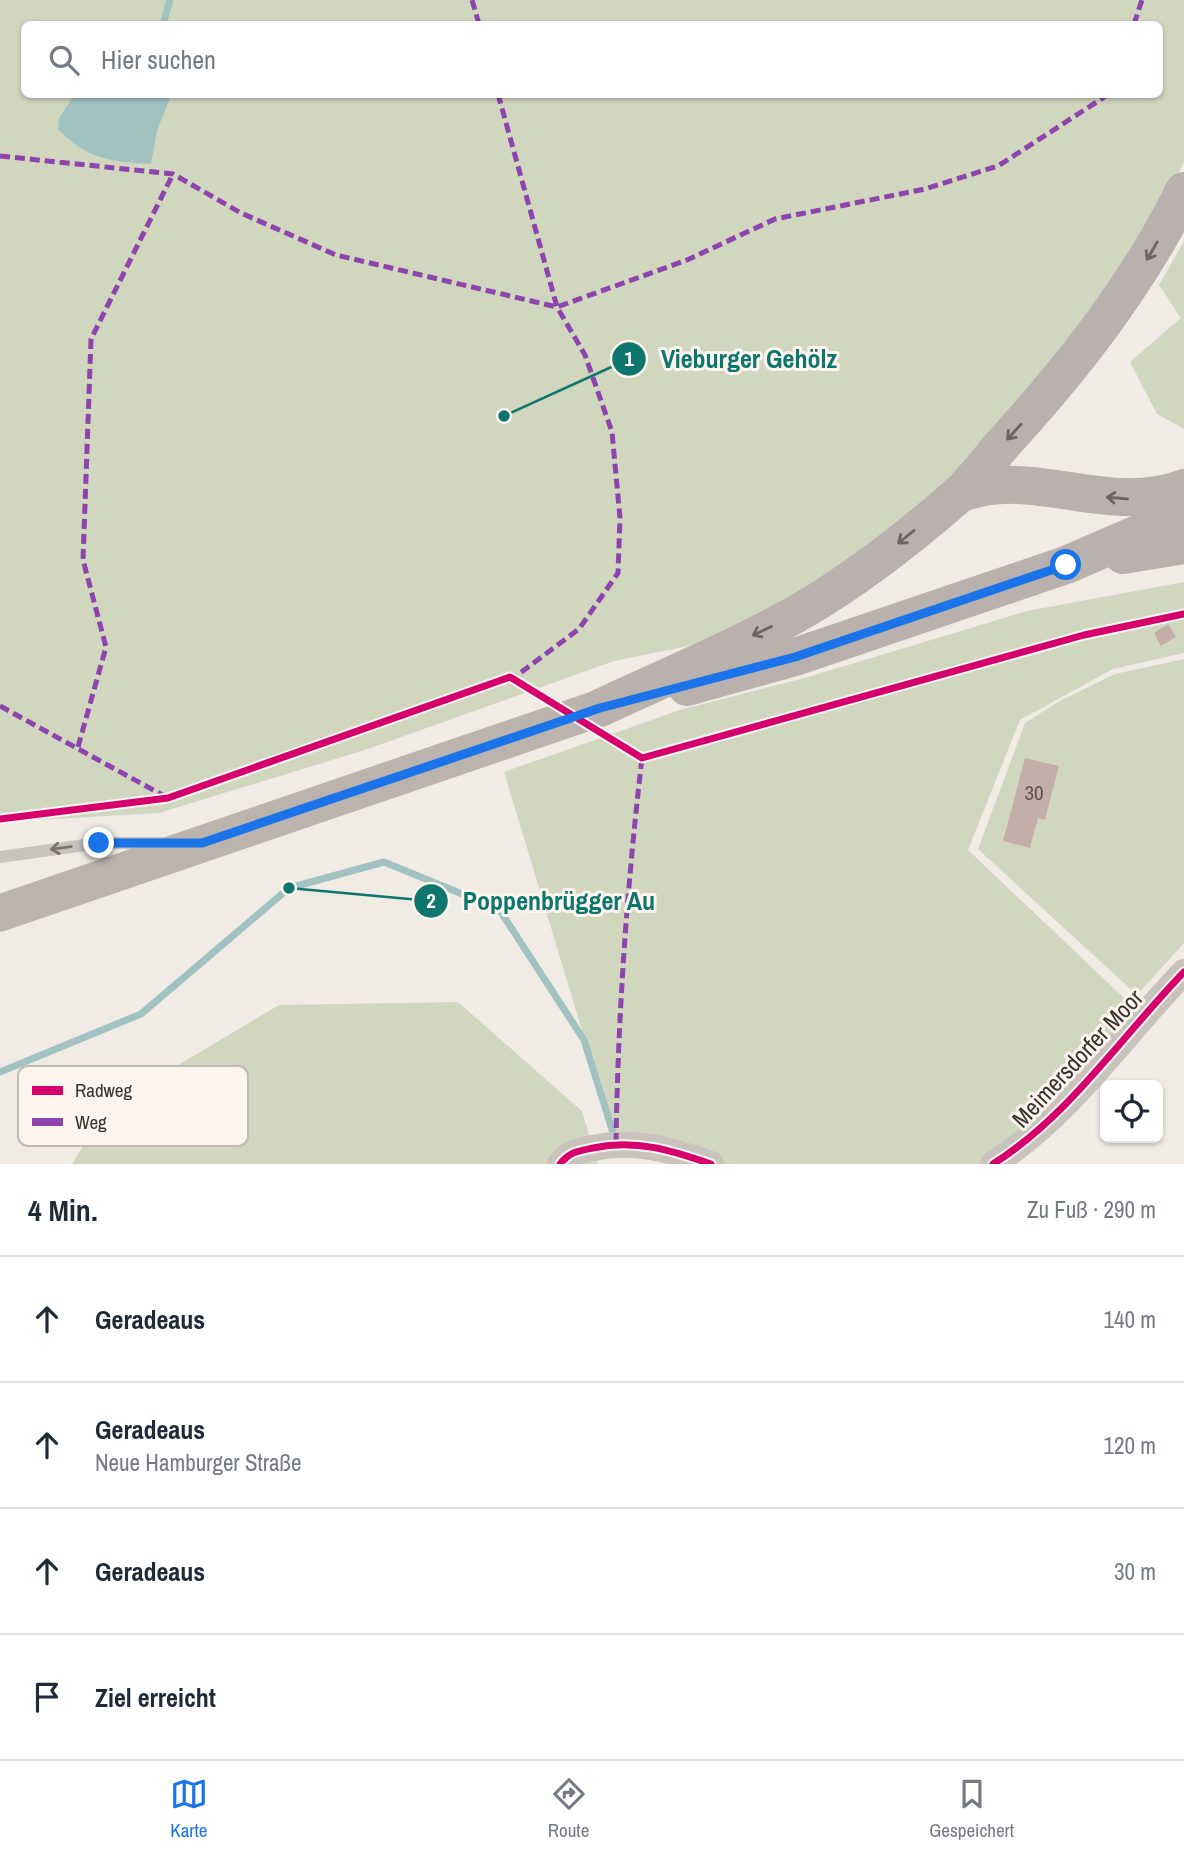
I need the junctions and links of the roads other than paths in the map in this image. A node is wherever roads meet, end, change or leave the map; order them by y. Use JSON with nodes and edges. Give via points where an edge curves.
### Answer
{"nodes":[{"id":1,"x":1184,"y":191,"type":"edge"},
{"id":2,"x":1184,"y":488,"type":"edge"},
{"id":3,"x":959,"y":494,"type":"junction"},
{"id":4,"x":1184,"y":514,"type":"edge"},
{"id":5,"x":1184,"y":545,"type":"edge"},
{"id":6,"x":1066,"y":565,"type":"junction"},
{"id":7,"x":607,"y":725,"type":"junction"},
{"id":8,"x":202,"y":843,"type":"junction"},
{"id":9,"x":0,"y":857,"type":"edge"},
{"id":10,"x":0,"y":913,"type":"edge"},
{"id":11,"x":1184,"y":972,"type":"edge"},
{"id":12,"x":559,"y":1164,"type":"edge"},
{"id":13,"x":711,"y":1164,"type":"edge"},
{"id":14,"x":993,"y":1164,"type":"edge"}],
"edges":[{"from":1,"to":3,"type":"main road","one_way":true,"via":[[1136,277],[1102,326]]},
{"from":2,"to":3,"type":"main road","one_way":true,"via":[[1132,499],[1025,486],[981,487]]},
{"from":3,"to":7,"type":"main road","one_way":true,"via":[[821,599]]},
{"from":4,"to":6,"type":"main road"},
{"from":5,"to":6,"type":"main road"},
{"from":6,"to":7,"type":"main road"},
{"from":7,"to":8,"type":"main road"},
{"from":8,"to":9,"type":"lane","one_way":true,"via":[[99,843]]},
{"from":8,"to":10,"type":"main road"},
{"from":11,"to":14,"type":"street","name":"Meimersdorfer Moor","via":[[1033,1136]]},
{"from":12,"to":13,"type":"street","via":[[568,1154],[616,1143],[661,1147]]}]}
